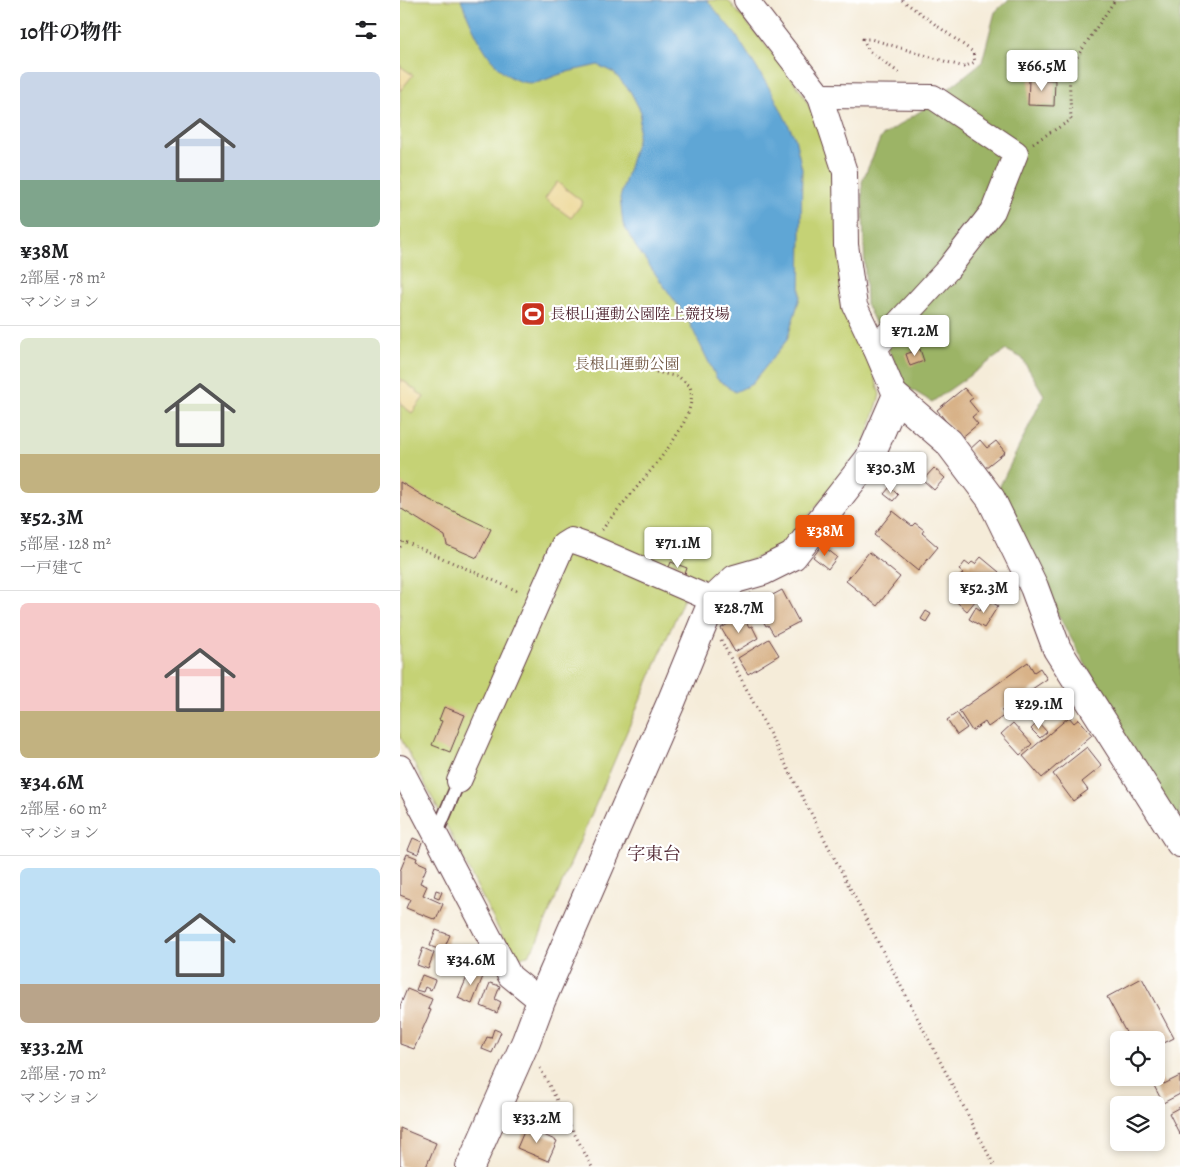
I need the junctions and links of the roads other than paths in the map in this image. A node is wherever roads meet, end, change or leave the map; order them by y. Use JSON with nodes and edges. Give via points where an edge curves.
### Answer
{"nodes":[{"id":1,"x":746,"y":0,"type":"edge"},
{"id":2,"x":820,"y":96,"type":"junction"},
{"id":3,"x":875,"y":348,"type":"junction"},
{"id":4,"x":896,"y":397,"type":"junction"},
{"id":5,"x":710,"y":606,"type":"junction"},
{"id":6,"x":400,"y":767,"type":"edge"},
{"id":7,"x":460,"y":781,"type":"joint"},
{"id":8,"x":436,"y":835,"type":"junction"},
{"id":9,"x":1180,"y":843,"type":"edge"},
{"id":10,"x":541,"y":1001,"type":"junction"},
{"id":11,"x":470,"y":1167,"type":"edge"}],
"edges":[{"from":1,"to":2,"type":"street"},
{"from":2,"to":3,"type":"street","via":[[846,172],[846,244],[855,306]]},
{"from":2,"to":3,"type":"street","via":[[933,97],[1016,153],[993,211],[948,269]]},
{"from":3,"to":4,"type":"street"},
{"from":4,"to":5,"type":"street","via":[[869,458],[793,556],[763,571],[735,579]]},
{"from":4,"to":9,"type":"street","via":[[948,442],[991,499],[1034,587],[1056,649]]},
{"from":5,"to":7,"type":"street","via":[[591,547],[571,540],[563,545]]},
{"from":5,"to":10,"type":"street"},
{"from":6,"to":8,"type":"street"},
{"from":7,"to":8,"type":"lane"},
{"from":8,"to":10,"type":"street","via":[[510,976]]},
{"from":10,"to":11,"type":"street"}]}
